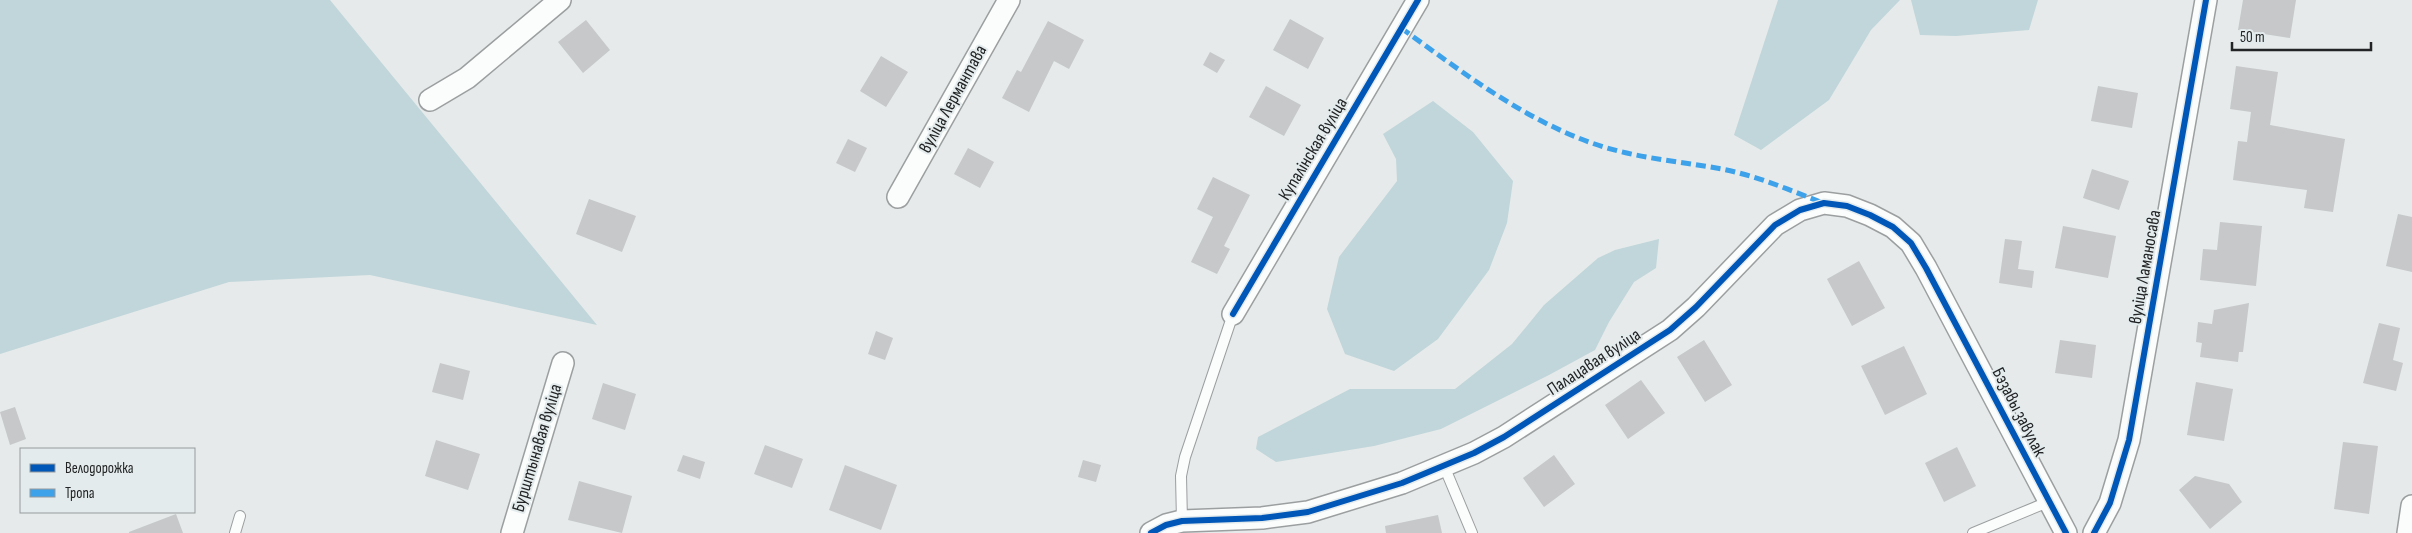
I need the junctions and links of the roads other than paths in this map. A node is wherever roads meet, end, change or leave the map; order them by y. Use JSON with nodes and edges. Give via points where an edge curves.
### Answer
{"nodes":[{"id":1,"x":560,"y":0,"type":"edge"},
{"id":2,"x":1009,"y":0,"type":"edge"},
{"id":3,"x":1418,"y":0,"type":"edge"},
{"id":4,"x":2206,"y":0,"type":"edge"},
{"id":5,"x":430,"y":100,"type":"dead end"},
{"id":6,"x":898,"y":197,"type":"dead end"},
{"id":7,"x":1946,"y":305,"type":"joint"},
{"id":8,"x":1233,"y":314,"type":"joint"},
{"id":9,"x":563,"y":363,"type":"dead end"},
{"id":10,"x":1444,"y":466,"type":"junction"},
{"id":11,"x":2048,"y":502,"type":"junction"},
{"id":12,"x":2412,"y":506,"type":"edge"},
{"id":13,"x":240,"y":516,"type":"dead end"},
{"id":14,"x":1182,"y":521,"type":"junction"},
{"id":15,"x":235,"y":533,"type":"edge"},
{"id":16,"x":512,"y":533,"type":"edge"},
{"id":17,"x":1151,"y":533,"type":"edge"},
{"id":18,"x":1472,"y":533,"type":"edge"},
{"id":19,"x":1973,"y":533,"type":"edge"},
{"id":20,"x":2066,"y":533,"type":"edge"},
{"id":21,"x":2094,"y":533,"type":"edge"},
{"id":22,"x":2408,"y":533,"type":"edge"}],
"edges":[{"from":1,"to":5,"type":"street","via":[[467,78]]},
{"from":2,"to":6,"type":"street","name":"вуліца Лермантава"},
{"from":3,"to":8,"type":"street","name":"Купалінская вуліца"},
{"from":4,"to":21,"type":"street","name":"вуліца Ламаносава","via":[[2129,440],[2110,503]]},
{"from":7,"to":10,"type":"street","name":"Палацавая вуліца","via":[[1911,244],[1893,227],[1847,206],[1824,203],[1800,210],[1775,225],[1670,330],[1504,437]]},
{"from":7,"to":11,"type":"street","name":"Бэзавы завулак"},
{"from":8,"to":14,"type":"lane","via":[[1184,457],[1180,476]]},
{"from":9,"to":16,"type":"street","name":"Бурштынавая вуліца"},
{"from":10,"to":14,"type":"street","name":"Палацавая вуліца","via":[[1358,499],[1308,512],[1262,518]]},
{"from":10,"to":18,"type":"lane"},
{"from":11,"to":19,"type":"lane"},
{"from":11,"to":20,"type":"street","name":"Бэзавы завулак"},
{"from":12,"to":22,"type":"street"},
{"from":13,"to":15,"type":"lane"},
{"from":14,"to":17,"type":"street","name":"Палацавая вуліца"}]}
